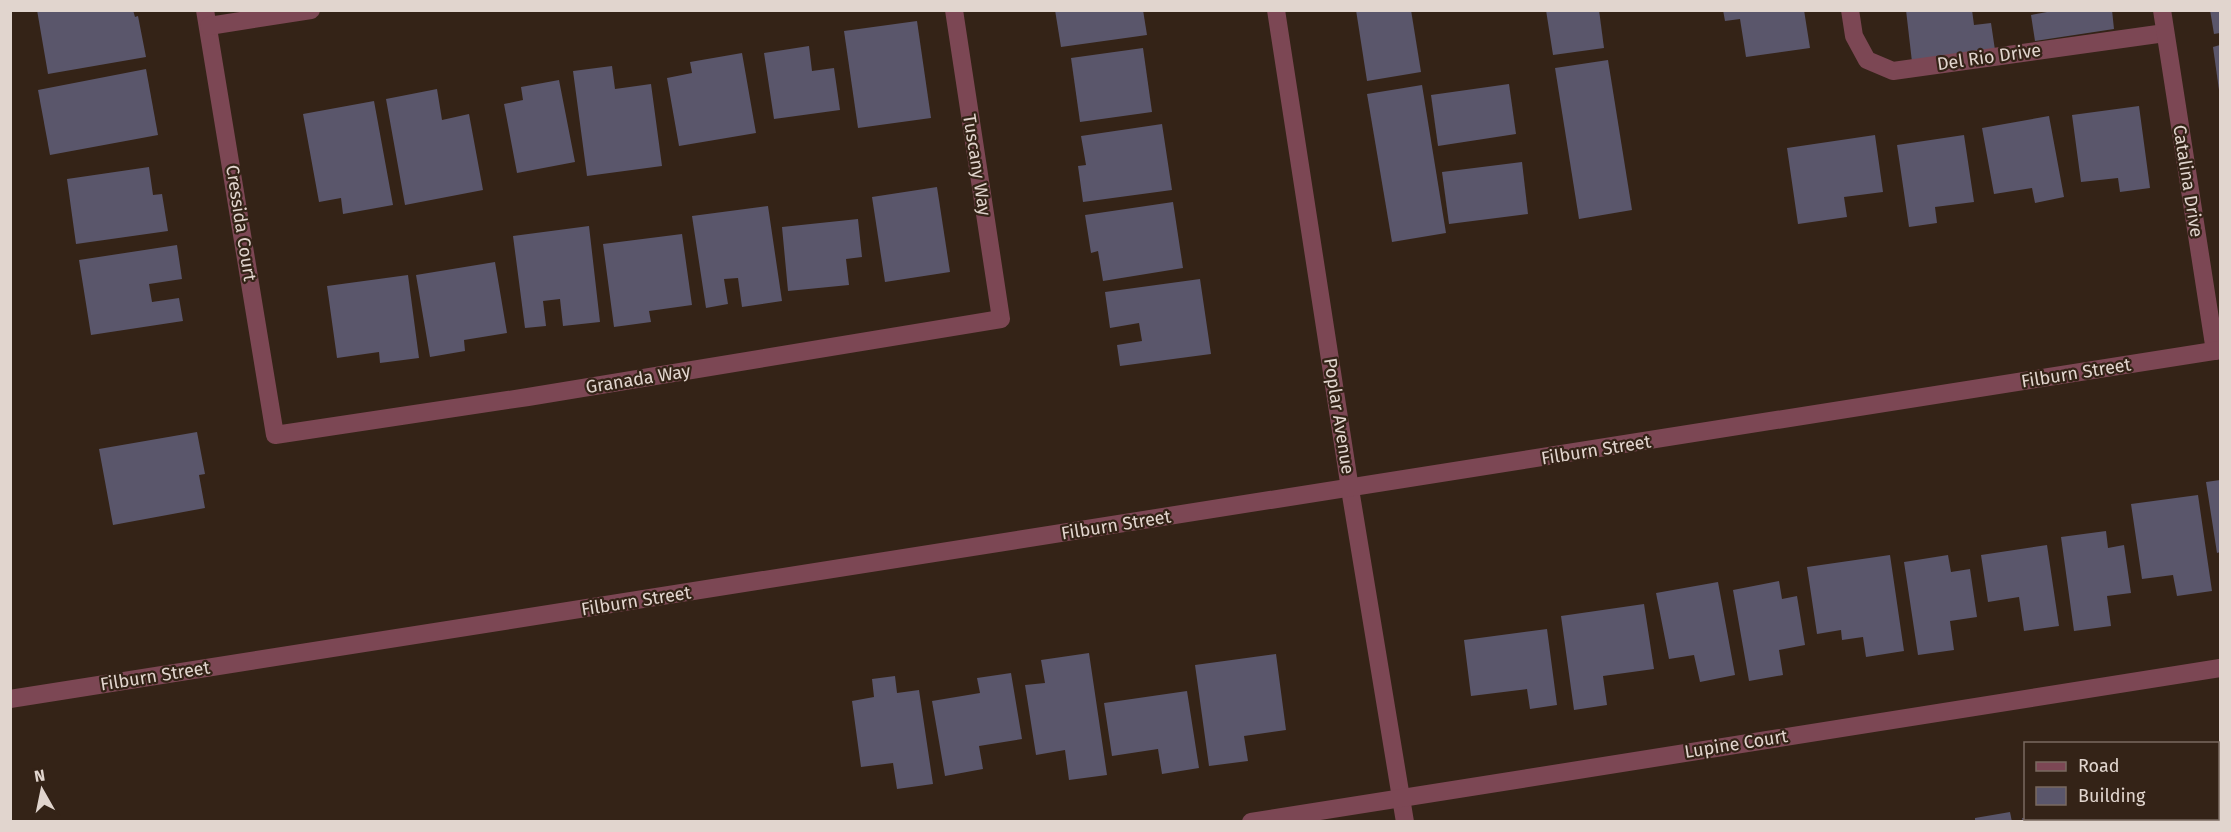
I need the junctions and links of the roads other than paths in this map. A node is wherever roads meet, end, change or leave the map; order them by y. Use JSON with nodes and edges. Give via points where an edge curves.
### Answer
{"nodes":[{"id":1,"x":311,"y":10,"type":"edge"},
{"id":2,"x":954,"y":10,"type":"edge"},
{"id":3,"x":1276,"y":10,"type":"edge"},
{"id":4,"x":1850,"y":10,"type":"edge"},
{"id":5,"x":2162,"y":10,"type":"edge"},
{"id":6,"x":207,"y":18,"type":"edge"},
{"id":7,"x":2165,"y":33,"type":"junction"},
{"id":8,"x":1001,"y":319,"type":"joint"},
{"id":9,"x":2218,"y":351,"type":"edge"},
{"id":10,"x":275,"y":435,"type":"joint"},
{"id":11,"x":1350,"y":489,"type":"junction"},
{"id":12,"x":2220,"y":668,"type":"edge"},
{"id":13,"x":10,"y":699,"type":"edge"},
{"id":14,"x":1401,"y":796,"type":"junction"},
{"id":15,"x":1251,"y":822,"type":"edge"},
{"id":16,"x":1405,"y":822,"type":"edge"}],
"edges":[{"from":1,"to":6,"type":"street"},
{"from":2,"to":8,"type":"street","name":"Tuscany Way"},
{"from":3,"to":11,"type":"street","name":"Poplar Avenue"},
{"from":4,"to":7,"type":"street","name":"Del Rio Drive","via":[[1854,36],[1867,60],[1893,71]]},
{"from":5,"to":7,"type":"street","name":"Catalina Drive"},
{"from":6,"to":10,"type":"street","name":"Cressida Court"},
{"from":7,"to":9,"type":"street","name":"Catalina Drive"},
{"from":8,"to":10,"type":"street","name":"Granada Way"},
{"from":9,"to":11,"type":"street","name":"Filburn Street"},
{"from":11,"to":13,"type":"street","name":"Filburn Street"},
{"from":11,"to":14,"type":"street","name":"Poplar Avenue"},
{"from":12,"to":14,"type":"street","name":"Lupine Court"},
{"from":14,"to":15,"type":"street","name":"Lupine Court"},
{"from":14,"to":16,"type":"street","name":"Poplar Avenue"}]}
